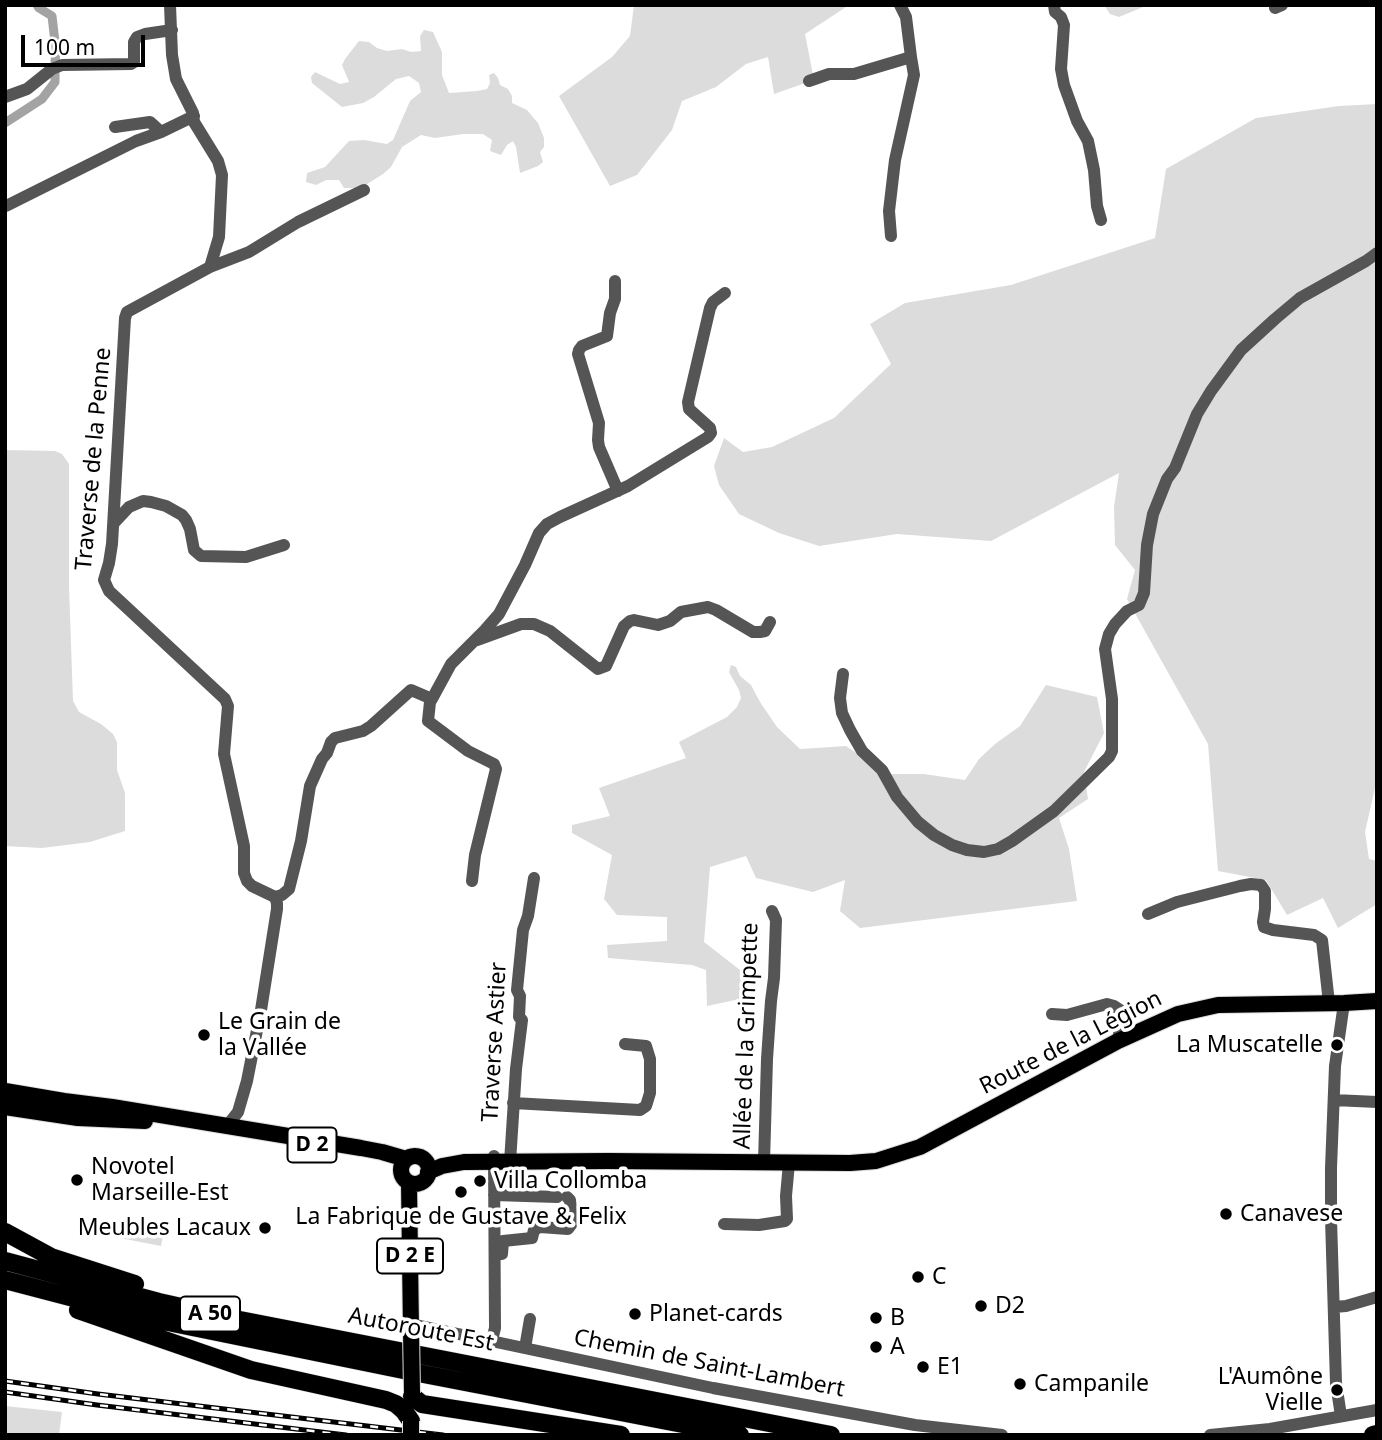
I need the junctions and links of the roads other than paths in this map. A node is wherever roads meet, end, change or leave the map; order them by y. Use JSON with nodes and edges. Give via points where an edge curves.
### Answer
{"nodes":[{"id":1,"x":170,"y":5,"type":"edge"},
{"id":2,"x":900,"y":5,"type":"edge"},
{"id":3,"x":1054,"y":5,"type":"edge"},
{"id":4,"x":172,"y":30,"type":"junction"},
{"id":5,"x":911,"y":57,"type":"junction"},
{"id":6,"x":809,"y":81,"type":"dead end"},
{"id":7,"x":5,"y":97,"type":"edge"},
{"id":8,"x":194,"y":116,"type":"junction"},
{"id":9,"x":115,"y":127,"type":"dead end"},
{"id":10,"x":161,"y":132,"type":"junction"},
{"id":11,"x":75,"y":180,"type":"dead end"},
{"id":12,"x":364,"y":190,"type":"dead end"},
{"id":13,"x":6,"y":206,"type":"edge"},
{"id":14,"x":1101,"y":220,"type":"dead end"},
{"id":15,"x":891,"y":236,"type":"dead end"},
{"id":16,"x":1377,"y":253,"type":"edge"},
{"id":17,"x":210,"y":267,"type":"junction"},
{"id":18,"x":615,"y":281,"type":"dead end"},
{"id":19,"x":725,"y":293,"type":"dead end"},
{"id":20,"x":618,"y":491,"type":"junction"},
{"id":21,"x":114,"y":523,"type":"junction"},
{"id":22,"x":284,"y":545,"type":"dead end"},
{"id":23,"x":770,"y":622,"type":"dead end"},
{"id":24,"x":474,"y":641,"type":"junction"},
{"id":25,"x":843,"y":674,"type":"dead end"},
{"id":26,"x":432,"y":699,"type":"junction"},
{"id":27,"x":534,"y":878,"type":"dead end"},
{"id":28,"x":472,"y":881,"type":"dead end"},
{"id":29,"x":275,"y":897,"type":"junction"},
{"id":30,"x":772,"y":911,"type":"dead end"},
{"id":31,"x":1148,"y":914,"type":"dead end"},
{"id":32,"x":1377,"y":1001,"type":"edge"},
{"id":33,"x":1336,"y":1003,"type":"junction"},
{"id":34,"x":1052,"y":1014,"type":"dead end"},
{"id":35,"x":1118,"y":1041,"type":"junction"},
{"id":36,"x":625,"y":1044,"type":"dead end"},
{"id":37,"x":5,"y":1091,"type":"edge"},
{"id":38,"x":1334,"y":1100,"type":"junction"},
{"id":39,"x":5,"y":1101,"type":"edge"},
{"id":40,"x":1377,"y":1102,"type":"edge"},
{"id":41,"x":513,"y":1103,"type":"junction"},
{"id":42,"x":5,"y":1107,"type":"edge"},
{"id":43,"x":153,"y":1120,"type":"junction"},
{"id":44,"x":241,"y":1120,"type":"junction"},
{"id":45,"x":223,"y":1128,"type":"junction"},
{"id":46,"x":502,"y":1158,"type":"junction"},
{"id":47,"x":764,"y":1162,"type":"junction"},
{"id":48,"x":789,"y":1163,"type":"junction"},
{"id":49,"x":427,"y":1166,"type":"junction"},
{"id":50,"x":405,"y":1171,"type":"junction"},
{"id":51,"x":494,"y":1195,"type":"junction"},
{"id":52,"x":724,"y":1224,"type":"dead end"},
{"id":53,"x":5,"y":1232,"type":"edge"},
{"id":54,"x":5,"y":1261,"type":"edge"},
{"id":55,"x":496,"y":1267,"type":"junction"},
{"id":56,"x":5,"y":1282,"type":"edge"},
{"id":57,"x":1377,"y":1297,"type":"edge"},
{"id":58,"x":1334,"y":1307,"type":"junction"},
{"id":59,"x":530,"y":1319,"type":"dead end"},
{"id":60,"x":411,"y":1327,"type":"junction"},
{"id":61,"x":492,"y":1340,"type":"junction"},
{"id":62,"x":376,"y":1347,"type":"junction"},
{"id":63,"x":525,"y":1348,"type":"junction"},
{"id":64,"x":412,"y":1395,"type":"junction"},
{"id":65,"x":447,"y":1408,"type":"junction"},
{"id":66,"x":1377,"y":1410,"type":"edge"},
{"id":67,"x":1341,"y":1416,"type":"junction"},
{"id":68,"x":411,"y":1424,"type":"edge"},
{"id":69,"x":621,"y":1435,"type":"edge"},
{"id":70,"x":740,"y":1435,"type":"edge"},
{"id":71,"x":831,"y":1435,"type":"edge"},
{"id":72,"x":1002,"y":1435,"type":"edge"},
{"id":73,"x":1210,"y":1435,"type":"edge"}],
"edges":[{"from":1,"to":4,"type":"street"},
{"from":2,"to":5,"type":"street"},
{"from":3,"to":14,"type":"street","via":[[1063,25],[1064,85],[1088,141]]},
{"from":4,"to":7,"type":"street","via":[[137,37],[131,64],[62,65],[27,89]]},
{"from":4,"to":8,"type":"street","via":[[176,79]]},
{"from":5,"to":6,"type":"street"},
{"from":5,"to":15,"type":"street","via":[[914,75],[895,160]]},
{"from":8,"to":10,"type":"street"},
{"from":8,"to":17,"type":"street","via":[[222,175],[219,237]]},
{"from":9,"to":10,"type":"street","via":[[150,122]]},
{"from":10,"to":11,"type":"street"},
{"from":10,"to":13,"type":"street"},
{"from":12,"to":17,"type":"street","via":[[249,252]]},
{"from":16,"to":25,"type":"street","via":[[1275,318],[1241,350],[1197,414],[1153,514],[1144,593],[1139,605],[1115,624],[1105,649],[1112,699],[1112,751],[1054,811],[1012,841],[984,852],[967,850],[934,835],[897,797],[850,730],[840,698]]},
{"from":17,"to":21,"type":"street","name":"Traverse de la Penne","via":[[125,318]]},
{"from":18,"to":20,"type":"street","via":[[607,336],[582,346],[578,354],[599,423],[599,447]]},
{"from":19,"to":20,"type":"street","via":[[710,308],[688,402],[711,433]]},
{"from":20,"to":24,"type":"street","via":[[547,524],[499,614]]},
{"from":21,"to":22,"type":"street","via":[[129,507],[151,502],[182,515],[194,551],[201,556],[246,557]]},
{"from":21,"to":29,"type":"street","name":"Traverse de la Penne","via":[[104,579],[108,591],[225,699],[223,754],[244,846],[244,873],[252,886]]},
{"from":23,"to":24,"type":"street","via":[[765,631],[753,632],[708,607],[681,612],[658,625],[630,621],[606,666],[598,668],[534,624],[521,624]]},
{"from":24,"to":26,"type":"street","via":[[451,664]]},
{"from":26,"to":28,"type":"street","via":[[428,721],[496,769]]},
{"from":26,"to":29,"type":"street","via":[[411,690],[371,726],[331,742],[310,786],[289,889]]},
{"from":27,"to":41,"type":"street","name":"Traverse Astier","via":[[517,990],[522,1020]]},
{"from":29,"to":44,"type":"street","via":[[277,909]]},
{"from":30,"to":47,"type":"street","name":"Allée de la Grimpette","via":[[776,920]]},
{"from":31,"to":33,"type":"street","via":[[1177,902],[1261,885],[1265,891],[1264,927],[1322,940]]},
{"from":32,"to":33,"type":"main road","name":"Route de la Légion"},
{"from":33,"to":35,"type":"main road","name":"Route de la Légion","via":[[1218,1004],[1178,1014]]},
{"from":33,"to":38,"type":"street"},
{"from":34,"to":35,"type":"street","via":[[1067,1016],[1114,1006],[1128,1018]]},
{"from":35,"to":48,"type":"main road","name":"Route de la Légion","via":[[920,1147],[861,1163]]},
{"from":36,"to":41,"type":"street","via":[[646,1046],[650,1059],[650,1093],[640,1110]]},
{"from":37,"to":45,"type":"main road","number":"D 2"},
{"from":38,"to":40,"type":"street"},
{"from":38,"to":58,"type":"street"},
{"from":39,"to":43,"type":"main road"},
{"from":41,"to":46,"type":"street","name":"Traverse Astier"},
{"from":42,"to":43,"type":"main road","number":"D 2","via":[[78,1118]]},
{"from":43,"to":45,"type":"main road","number":"D 2"},
{"from":44,"to":45,"type":"main road","number":"D 2"},
{"from":44,"to":50,"type":"main road","number":"D 2","via":[[382,1152]]},
{"from":45,"to":50,"type":"main road","number":"D 2","via":[[380,1156]]},
{"from":46,"to":47,"type":"main road","name":"Route de la Légion"},
{"from":46,"to":49,"type":"main road","name":"Route de la Légion"},
{"from":46,"to":51,"type":"street","name":"Traverse Astier"},
{"from":47,"to":48,"type":"main road","name":"Route de la Légion"},
{"from":48,"to":52,"type":"street","via":[[785,1221]]},
{"from":49,"to":50,"type":"main road","via":[[418,1156],[409,1157]]},
{"from":49,"to":50,"type":"main road","via":[[424,1181],[419,1183]]},
{"from":50,"to":60,"type":"main road","number":"D 2 E"},
{"from":51,"to":55,"type":"street","name":"Traverse Astier"},
{"from":51,"to":55,"type":"street","via":[[562,1197],[570,1200],[571,1211],[568,1229],[540,1227],[532,1238],[503,1241],[502,1264]]},
{"from":53,"to":62,"type":"highway","via":[[51,1257],[86,1269]]},
{"from":54,"to":62,"type":"highway","name":"Autoroute Est","number":"A 50","via":[[159,1302]]},
{"from":55,"to":61,"type":"street","name":"Traverse Astier"},
{"from":56,"to":68,"type":"highway","via":[[251,1370],[386,1400],[404,1410]]},
{"from":56,"to":70,"type":"highway","name":"Autoroute Est","number":"A 50","via":[[158,1320]]},
{"from":57,"to":58,"type":"street"},
{"from":58,"to":67,"type":"street"},
{"from":59,"to":63,"type":"street"},
{"from":60,"to":61,"type":"street","name":"Chemin de Saint-Lambert"},
{"from":60,"to":64,"type":"main road","number":"D 2 E","bridge":true},
{"from":61,"to":63,"type":"street","name":"Chemin de Saint-Lambert"},
{"from":62,"to":71,"type":"highway","name":"Autoroute Est","number":"A 50"},
{"from":63,"to":72,"type":"street","name":"Chemin de Saint-Lambert","via":[[915,1425]]},
{"from":64,"to":65,"type":"highway","via":[[422,1404]]},
{"from":64,"to":68,"type":"main road"},
{"from":65,"to":68,"type":"highway"},
{"from":65,"to":69,"type":"highway"},
{"from":66,"to":67,"type":"street"},
{"from":67,"to":73,"type":"street"}]}
